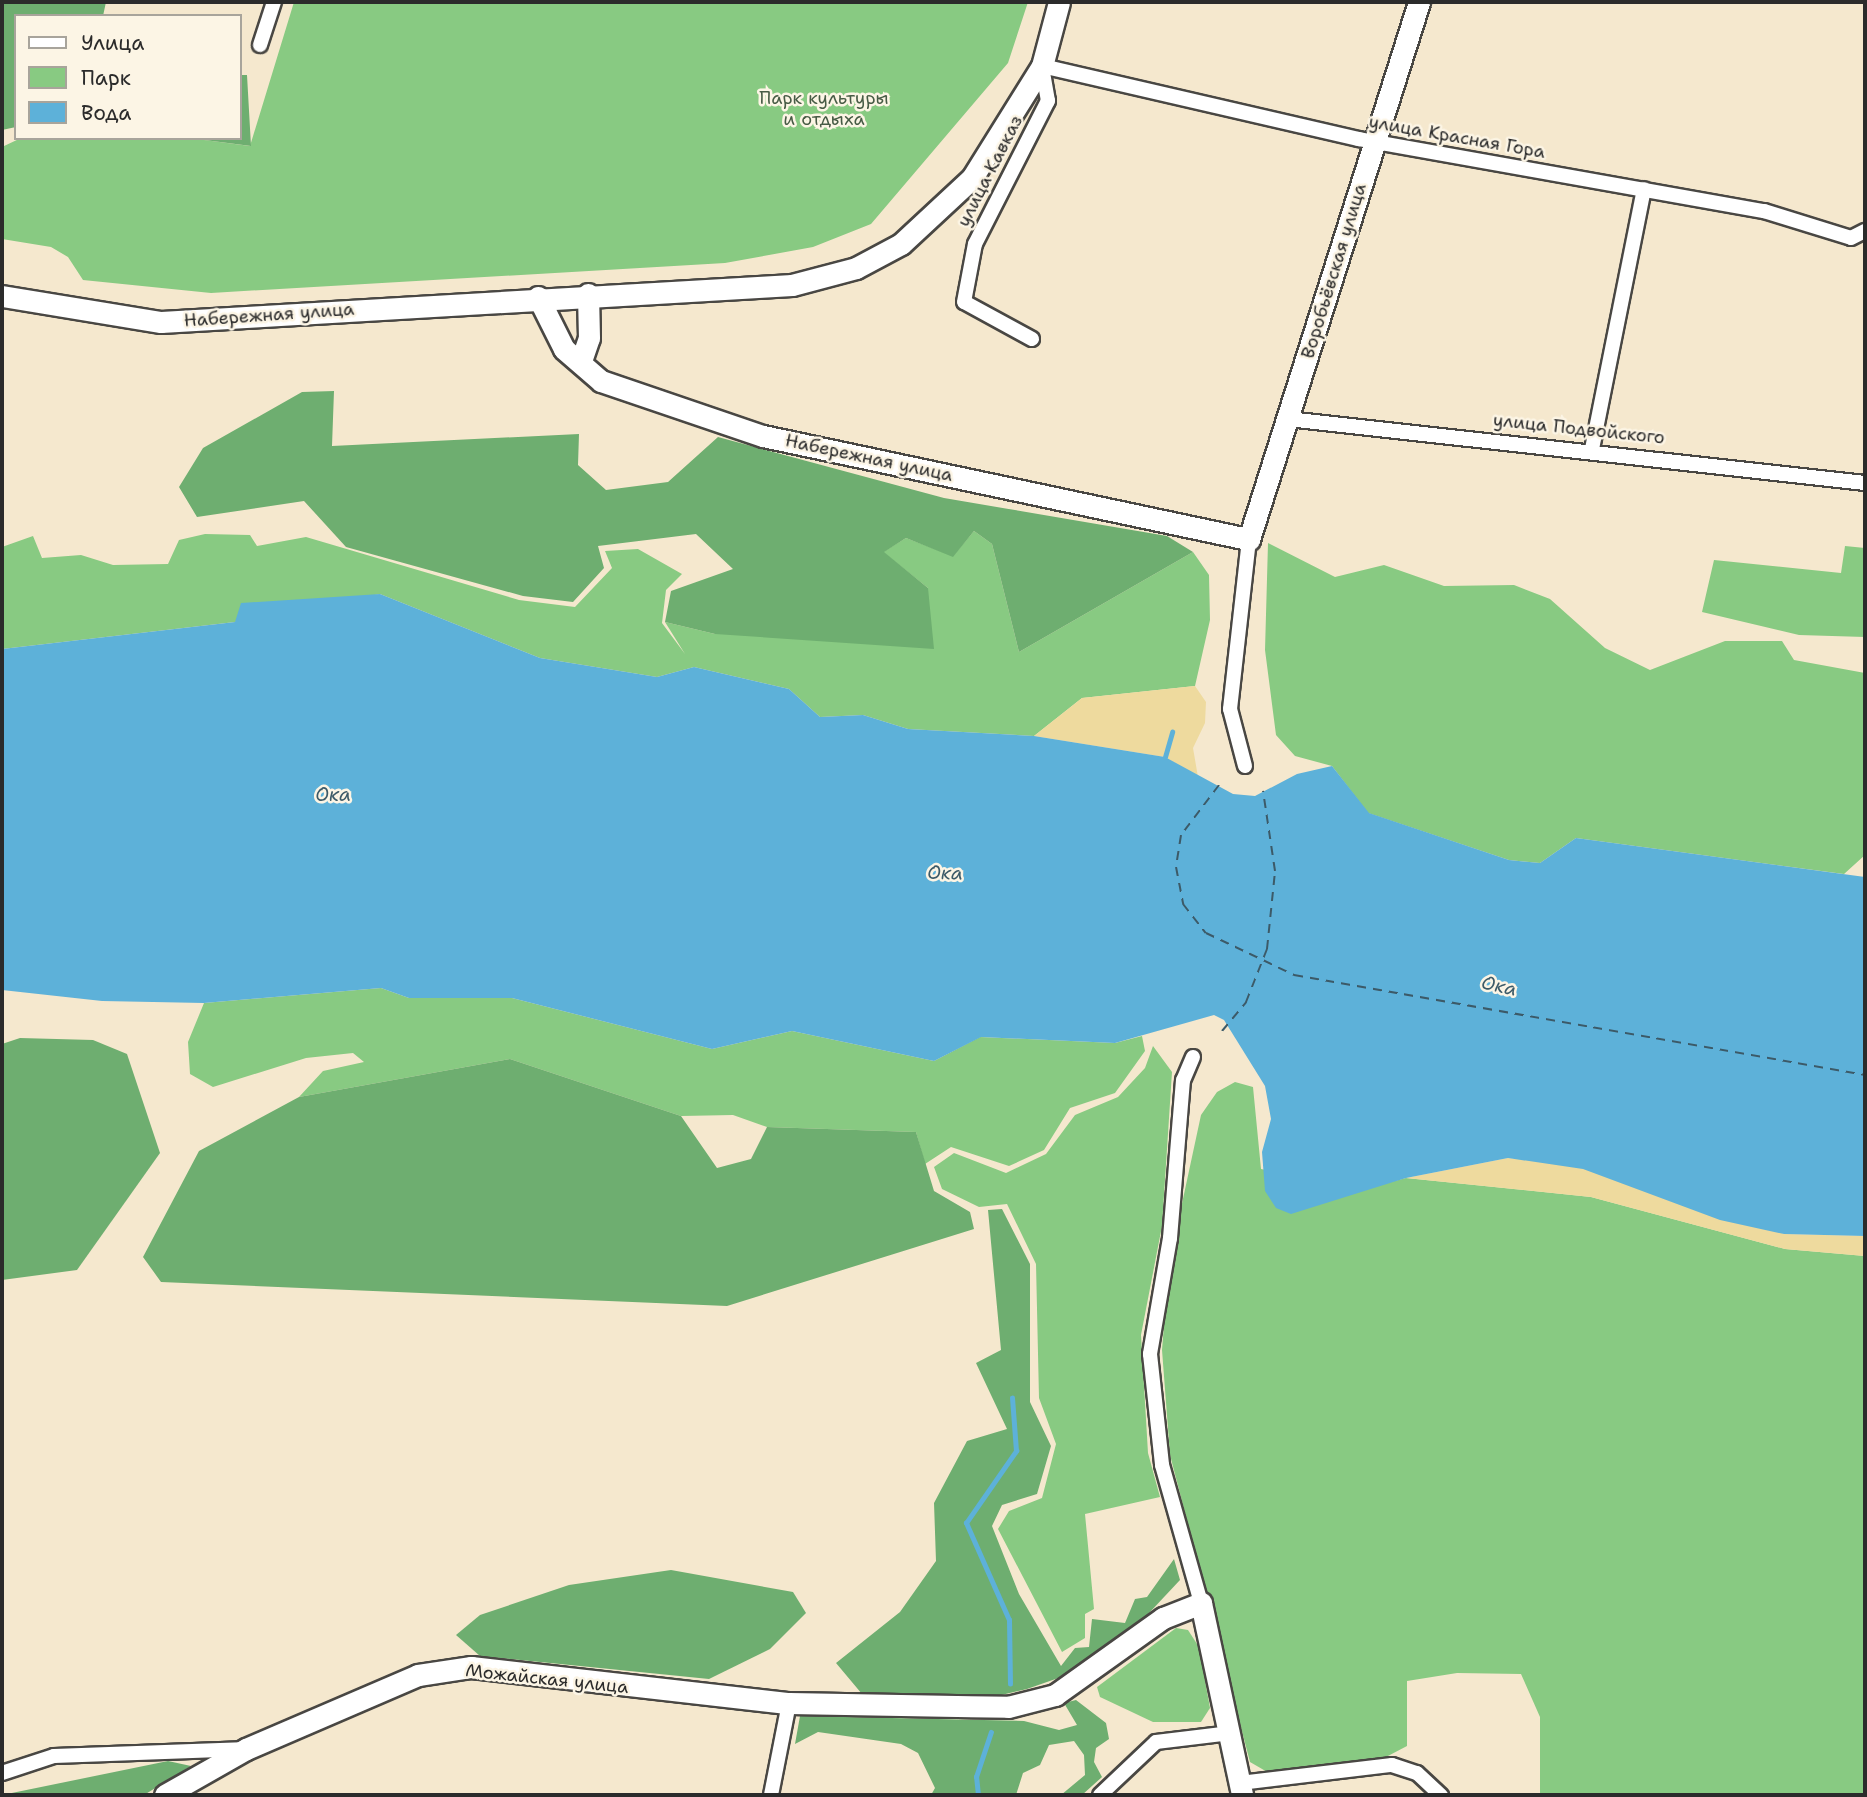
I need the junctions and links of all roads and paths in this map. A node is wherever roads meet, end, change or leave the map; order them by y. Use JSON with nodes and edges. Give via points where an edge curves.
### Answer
{"nodes":[{"id":1,"x":274,"y":2,"type":"edge"},
{"id":2,"x":1059,"y":2,"type":"edge"},
{"id":3,"x":1419,"y":2,"type":"edge"},
{"id":4,"x":260,"y":45,"type":"dead end"},
{"id":5,"x":1041,"y":66,"type":"junction"},
{"id":6,"x":1374,"y":141,"type":"junction"},
{"id":7,"x":1644,"y":189,"type":"junction"},
{"id":8,"x":1865,"y":231,"type":"edge"},
{"id":9,"x":588,"y":294,"type":"junction"},
{"id":10,"x":2,"y":296,"type":"edge"},
{"id":11,"x":538,"y":297,"type":"junction"},
{"id":12,"x":1032,"y":339,"type":"dead end"},
{"id":13,"x":582,"y":358,"type":"junction"},
{"id":14,"x":1289,"y":419,"type":"junction"},
{"id":15,"x":1592,"y":449,"type":"junction"},
{"id":16,"x":1865,"y":483,"type":"edge"},
{"id":17,"x":1248,"y":539,"type":"junction"},
{"id":18,"x":1245,"y":766,"type":"dead end"},
{"id":19,"x":1193,"y":1057,"type":"dead end"},
{"id":20,"x":1201,"y":1603,"type":"junction"},
{"id":21,"x":789,"y":1703,"type":"junction"},
{"id":22,"x":1230,"y":1733,"type":"junction"},
{"id":23,"x":246,"y":1749,"type":"junction"},
{"id":24,"x":2,"y":1773,"type":"edge"},
{"id":25,"x":1241,"y":1789,"type":"edge"},
{"id":26,"x":165,"y":1795,"type":"edge"},
{"id":27,"x":771,"y":1795,"type":"edge"},
{"id":28,"x":1100,"y":1795,"type":"edge"},
{"id":29,"x":1441,"y":1795,"type":"edge"}],
"edges":[{"from":1,"to":4,"type":"street"},
{"from":2,"to":5,"type":"street","name":"Набережная улица"},
{"from":3,"to":6,"type":"street","name":"Воробьёвская улица"},
{"from":5,"to":6,"type":"street","name":"улица Красная Гора"},
{"from":5,"to":9,"type":"street","name":"Набережная улица","via":[[972,178],[901,244],[856,268],[792,285]]},
{"from":5,"to":12,"type":"street","name":"улица Кавказ","via":[[1048,101],[975,244],[964,302]]},
{"from":6,"to":7,"type":"street","name":"улица Красная Гора"},
{"from":6,"to":14,"type":"street","name":"Воробьёвская улица"},
{"from":7,"to":8,"type":"street","name":"улица Красная Гора","via":[[1764,211],[1851,238]]},
{"from":7,"to":15,"type":"street"},
{"from":9,"to":11,"type":"street","name":"Набережная улица"},
{"from":9,"to":13,"type":"street","via":[[589,338]]},
{"from":10,"to":11,"type":"street","name":"Набережная улица","via":[[160,322]]},
{"from":11,"to":13,"type":"street","name":"Набережная улица","via":[[549,328],[564,349]]},
{"from":13,"to":17,"type":"street","name":"Набережная улица","via":[[601,381],[763,436]]},
{"from":14,"to":15,"type":"street","name":"улица Подвойского"},
{"from":14,"to":17,"type":"street","name":"Воробьёвская улица"},
{"from":15,"to":16,"type":"street","name":"улица Подвойского"},
{"from":17,"to":18,"type":"street","via":[[1230,709]]},
{"from":19,"to":20,"type":"street","via":[[1182,1080],[1170,1238],[1150,1354],[1163,1465]]},
{"from":20,"to":21,"type":"street","name":"Можайская улица","via":[[1163,1618],[1082,1678],[1032,1704]]},
{"from":20,"to":22,"type":"street"},
{"from":21,"to":23,"type":"street","name":"Можайская улица","via":[[471,1667],[418,1675]]},
{"from":21,"to":27,"type":"street"},
{"from":22,"to":25,"type":"street"},
{"from":22,"to":28,"type":"street","via":[[1156,1742]]},
{"from":23,"to":24,"type":"street","via":[[54,1756]]},
{"from":23,"to":26,"type":"street","name":"Можайская улица"},
{"from":25,"to":29,"type":"street","via":[[1392,1765],[1417,1773]]}]}
